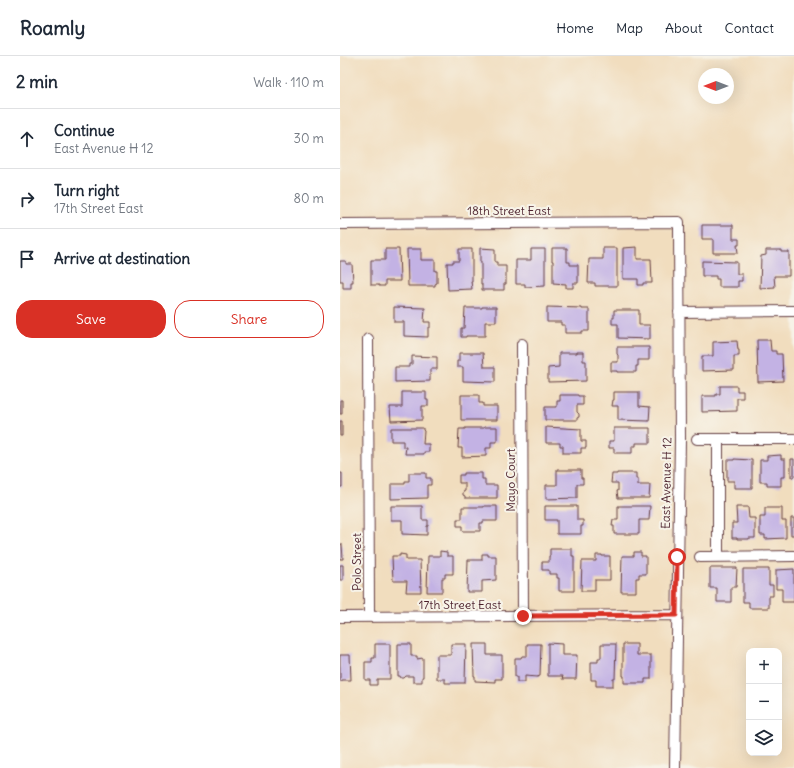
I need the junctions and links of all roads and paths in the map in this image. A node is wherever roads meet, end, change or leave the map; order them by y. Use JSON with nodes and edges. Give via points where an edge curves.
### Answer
{"nodes":[{"id":1,"x":679,"y":222,"type":"joint"},
{"id":2,"x":340,"y":224,"type":"edge"},
{"id":3,"x":794,"y":311,"type":"edge"},
{"id":4,"x":679,"y":312,"type":"junction"},
{"id":5,"x":368,"y":339,"type":"dead end"},
{"id":6,"x":522,"y":344,"type":"dead end"},
{"id":7,"x":697,"y":439,"type":"dead end"},
{"id":8,"x":718,"y":439,"type":"junction"},
{"id":9,"x":794,"y":439,"type":"edge"},
{"id":10,"x":718,"y":556,"type":"junction"},
{"id":11,"x":794,"y":556,"type":"edge"},
{"id":12,"x":700,"y":557,"type":"dead end"},
{"id":13,"x":676,"y":615,"type":"junction"},
{"id":14,"x":523,"y":616,"type":"junction"},
{"id":15,"x":340,"y":617,"type":"edge"},
{"id":16,"x":369,"y":617,"type":"junction"},
{"id":17,"x":675,"y":768,"type":"edge"}],
"edges":[{"from":1,"to":2,"type":"street","name":"18th Street East"},
{"from":1,"to":4,"type":"street","name":"East Avenue H 12"},
{"from":3,"to":4,"type":"street"},
{"from":4,"to":13,"type":"street","name":"East Avenue H 12","via":[[680,440]]},
{"from":5,"to":16,"type":"street","name":"Polo Street"},
{"from":6,"to":14,"type":"street","name":"Mayo Court"},
{"from":7,"to":8,"type":"street"},
{"from":8,"to":9,"type":"street"},
{"from":8,"to":10,"type":"street"},
{"from":10,"to":11,"type":"street"},
{"from":10,"to":12,"type":"street"},
{"from":13,"to":14,"type":"street","name":"17th Street East"},
{"from":13,"to":17,"type":"street","name":"East Avenue H 12"},
{"from":14,"to":16,"type":"street","name":"17th Street East"},
{"from":15,"to":16,"type":"street","name":"17th Street East"}]}
